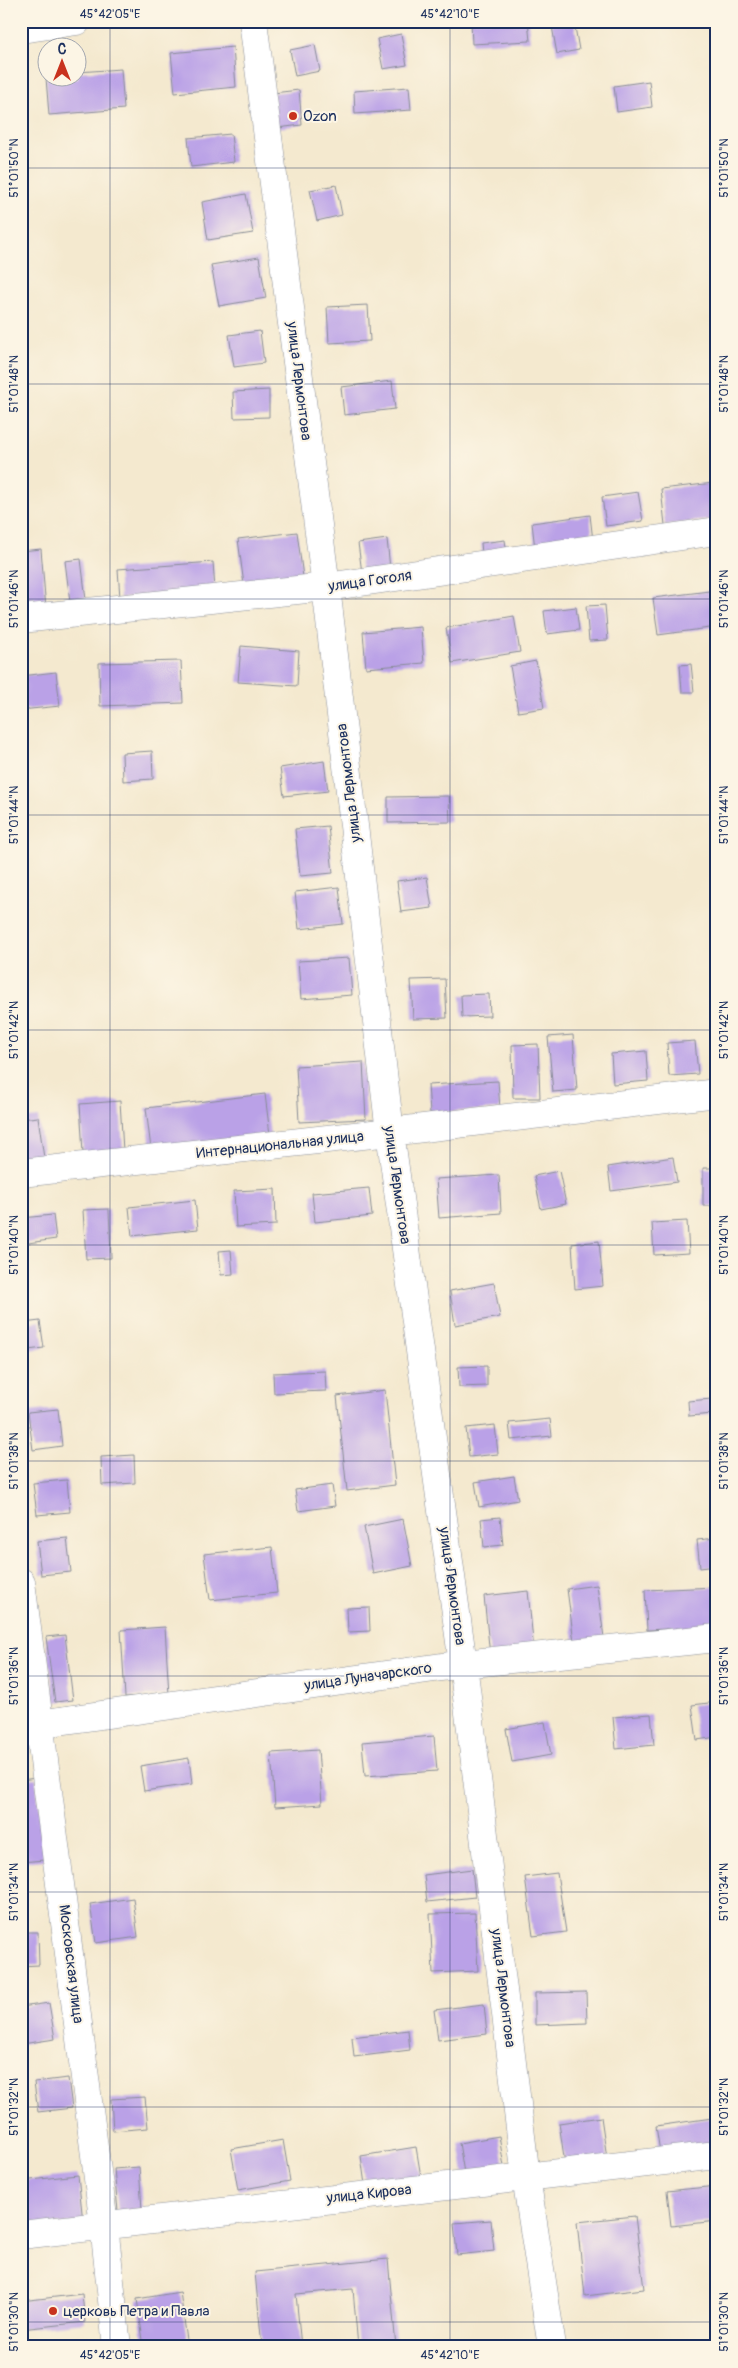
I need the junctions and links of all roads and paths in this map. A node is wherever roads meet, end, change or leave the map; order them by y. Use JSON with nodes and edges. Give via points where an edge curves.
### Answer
{"nodes":[{"id":1,"x":78,"y":21,"type":"edge"},
{"id":2,"x":253,"y":21,"type":"edge"},
{"id":3,"x":21,"y":29,"type":"edge"},
{"id":4,"x":717,"y":531,"type":"edge"},
{"id":5,"x":326,"y":587,"type":"junction"},
{"id":6,"x":21,"y":619,"type":"edge"},
{"id":7,"x":717,"y":1093,"type":"edge"},
{"id":8,"x":390,"y":1132,"type":"junction"},
{"id":9,"x":21,"y":1173,"type":"edge"},
{"id":10,"x":21,"y":1582,"type":"edge"},
{"id":11,"x":717,"y":1638,"type":"edge"},
{"id":12,"x":463,"y":1664,"type":"junction"},
{"id":13,"x":31,"y":1725,"type":"edge"},
{"id":14,"x":717,"y":2155,"type":"edge"},
{"id":15,"x":526,"y":2177,"type":"junction"},
{"id":16,"x":104,"y":2225,"type":"junction"},
{"id":17,"x":21,"y":2235,"type":"edge"},
{"id":18,"x":117,"y":2347,"type":"edge"},
{"id":19,"x":552,"y":2347,"type":"edge"}],
"edges":[{"from":1,"to":3,"type":"street"},
{"from":2,"to":5,"type":"street","name":"улица Лермонтова"},
{"from":4,"to":5,"type":"street","name":"улица Гоголя"},
{"from":5,"to":6,"type":"street","name":"улица Гоголя"},
{"from":5,"to":8,"type":"street","name":"улица Лермонтова"},
{"from":7,"to":8,"type":"street","name":"Интернациональная улица"},
{"from":8,"to":9,"type":"street","name":"Интернациональная улица"},
{"from":8,"to":12,"type":"street","name":"улица Лермонтова"},
{"from":10,"to":13,"type":"street","name":"Московская улица"},
{"from":11,"to":12,"type":"street","name":"улица Луначарского"},
{"from":12,"to":13,"type":"street","name":"улица Луначарского"},
{"from":12,"to":15,"type":"street","name":"улица Лермонтова"},
{"from":13,"to":16,"type":"street","name":"Московская улица"},
{"from":14,"to":15,"type":"street","name":"улица Кирова"},
{"from":15,"to":16,"type":"street","name":"улица Кирова"},
{"from":15,"to":19,"type":"street","name":"улица Лермонтова"},
{"from":16,"to":17,"type":"street","name":"улица Кирова"},
{"from":16,"to":18,"type":"street","name":"Московская улица"}]}
